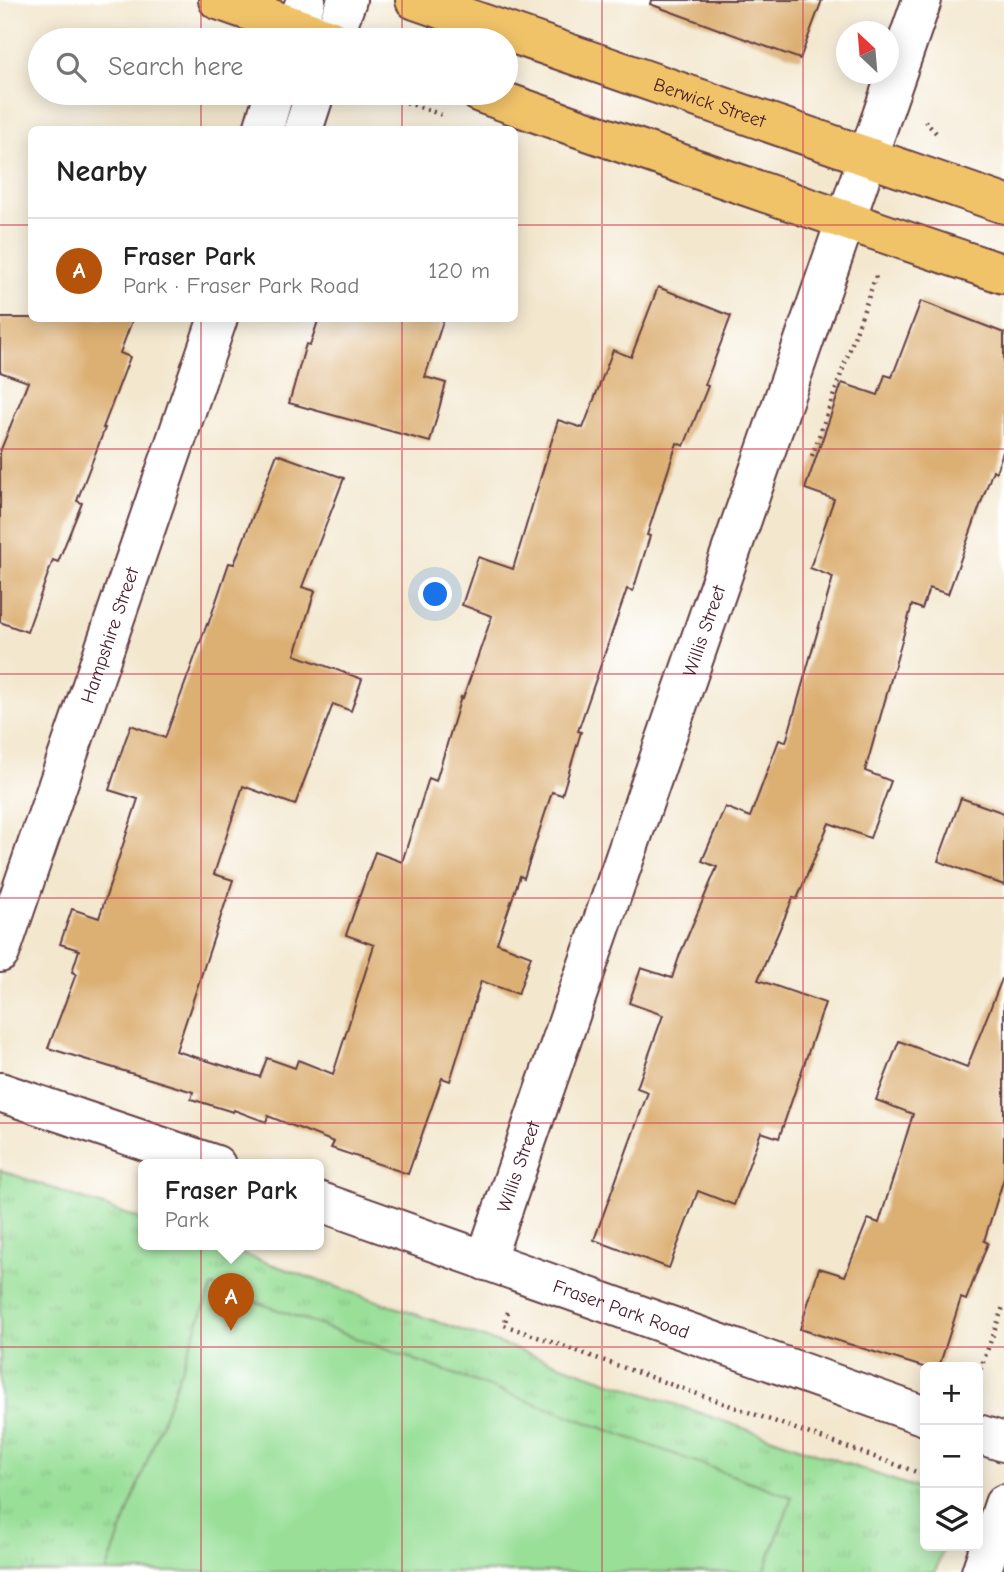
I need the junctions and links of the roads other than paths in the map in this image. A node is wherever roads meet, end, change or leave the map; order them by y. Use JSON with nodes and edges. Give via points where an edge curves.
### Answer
{"nodes":[{"id":1,"x":218,"y":0,"type":"edge"},
{"id":2,"x":347,"y":0,"type":"edge"},
{"id":3,"x":415,"y":0,"type":"edge"},
{"id":4,"x":922,"y":0,"type":"edge"},
{"id":5,"x":298,"y":23,"type":"edge"},
{"id":6,"x":336,"y":28,"type":"edge"},
{"id":7,"x":495,"y":28,"type":"edge"},
{"id":8,"x":518,"y":36,"type":"edge"},
{"id":9,"x":270,"y":105,"type":"edge"},
{"id":10,"x":311,"y":105,"type":"edge"},
{"id":11,"x":514,"y":105,"type":"edge"},
{"id":12,"x":264,"y":126,"type":"edge"},
{"id":13,"x":304,"y":126,"type":"edge"},
{"id":14,"x":866,"y":157,"type":"junction"},
{"id":15,"x":1004,"y":204,"type":"edge"},
{"id":16,"x":845,"y":219,"type":"junction"},
{"id":17,"x":1004,"y":274,"type":"edge"},
{"id":18,"x":217,"y":322,"type":"edge"},
{"id":19,"x":0,"y":954,"type":"edge"},
{"id":20,"x":0,"y":1092,"type":"edge"},
{"id":21,"x":198,"y":1159,"type":"edge"},
{"id":22,"x":324,"y":1203,"type":"edge"},
{"id":23,"x":485,"y":1261,"type":"junction"},
{"id":24,"x":920,"y":1414,"type":"edge"},
{"id":25,"x":983,"y":1436,"type":"edge"},
{"id":26,"x":1004,"y":1442,"type":"edge"},
{"id":27,"x":1004,"y":1504,"type":"edge"},
{"id":28,"x":981,"y":1572,"type":"edge"}],
"edges":[{"from":1,"to":5,"type":"main road"},
{"from":2,"to":6,"type":"street"},
{"from":3,"to":7,"type":"main road","name":"Berwick Street"},
{"from":4,"to":14,"type":"street","name":"Willis Street"},
{"from":8,"to":14,"type":"main road","name":"Berwick Street"},
{"from":9,"to":12,"type":"street"},
{"from":10,"to":13,"type":"street"},
{"from":11,"to":16,"type":"main road"},
{"from":14,"to":15,"type":"main road","name":"Berwick Street"},
{"from":14,"to":16,"type":"street","name":"Willis Street"},
{"from":16,"to":17,"type":"main road"},
{"from":16,"to":23,"type":"street","name":"Willis Street"},
{"from":18,"to":19,"type":"street","name":"Hampshire Street"},
{"from":20,"to":21,"type":"street"},
{"from":22,"to":23,"type":"street","name":"Fraser Park Road"},
{"from":23,"to":24,"type":"street","name":"Fraser Park Road"},
{"from":25,"to":26,"type":"street"},
{"from":27,"to":28,"type":"street"}]}
